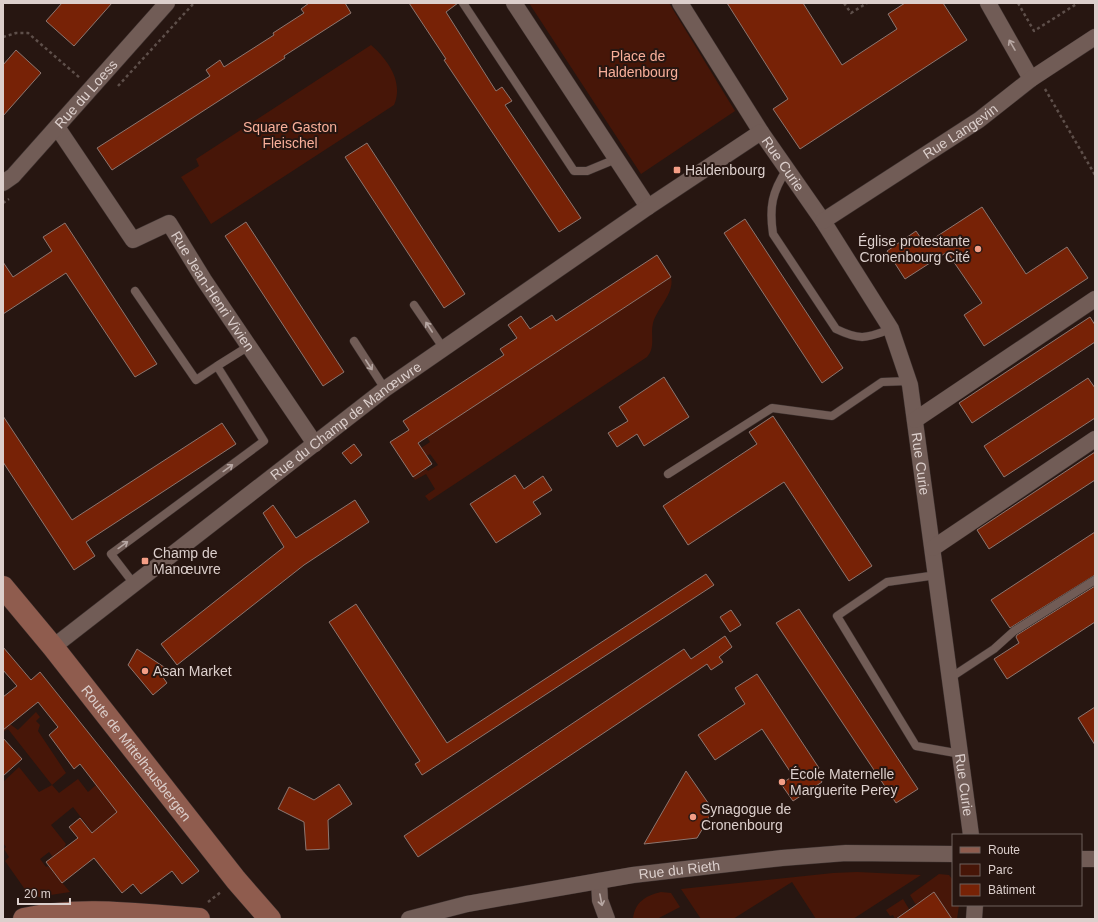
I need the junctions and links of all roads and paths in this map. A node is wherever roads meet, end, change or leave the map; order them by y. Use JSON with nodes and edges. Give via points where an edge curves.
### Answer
{"nodes":[{"id":1,"x":167,"y":3,"type":"edge"},
{"id":2,"x":463,"y":3,"type":"edge"},
{"id":3,"x":514,"y":3,"type":"edge"},
{"id":4,"x":680,"y":3,"type":"edge"},
{"id":5,"x":844,"y":3,"type":"edge"},
{"id":6,"x":867,"y":3,"type":"edge"},
{"id":7,"x":988,"y":3,"type":"edge"},
{"id":8,"x":1018,"y":3,"type":"edge"},
{"id":9,"x":1078,"y":3,"type":"edge"},
{"id":10,"x":3,"y":37,"type":"edge"},
{"id":11,"x":1095,"y":37,"type":"edge"},
{"id":12,"x":1034,"y":77,"type":"junction"},
{"id":13,"x":91,"y":87,"type":"junction"},
{"id":14,"x":57,"y":127,"type":"junction"},
{"id":15,"x":761,"y":132,"type":"junction"},
{"id":16,"x":616,"y":159,"type":"junction"},
{"id":17,"x":787,"y":169,"type":"junction"},
{"id":18,"x":1095,"y":175,"type":"edge"},
{"id":19,"x":3,"y":183,"type":"edge"},
{"id":20,"x":648,"y":207,"type":"junction"},
{"id":21,"x":823,"y":221,"type":"junction"},
{"id":22,"x":135,"y":291,"type":"dead end"},
{"id":23,"x":1095,"y":299,"type":"edge"},
{"id":24,"x":414,"y":305,"type":"dead end"},
{"id":25,"x":891,"y":329,"type":"junction"},
{"id":26,"x":354,"y":341,"type":"dead end"},
{"id":27,"x":249,"y":346,"type":"junction"},
{"id":28,"x":444,"y":349,"type":"junction"},
{"id":29,"x":217,"y":366,"type":"junction"},
{"id":30,"x":909,"y":381,"type":"junction"},
{"id":31,"x":385,"y":389,"type":"junction"},
{"id":32,"x":915,"y":420,"type":"junction"},
{"id":33,"x":1095,"y":439,"type":"edge"},
{"id":34,"x":315,"y":444,"type":"junction"},
{"id":35,"x":668,"y":474,"type":"dead end"},
{"id":36,"x":933,"y":548,"type":"junction"},
{"id":37,"x":937,"y":575,"type":"junction"},
{"id":38,"x":1095,"y":580,"type":"edge"},
{"id":39,"x":134,"y":584,"type":"junction"},
{"id":40,"x":3,"y":586,"type":"edge"},
{"id":41,"x":53,"y":646,"type":"junction"},
{"id":42,"x":950,"y":678,"type":"junction"},
{"id":43,"x":960,"y":754,"type":"junction"},
{"id":44,"x":971,"y":834,"type":"edge"},
{"id":45,"x":952,"y":854,"type":"edge"},
{"id":46,"x":1082,"y":859,"type":"edge"},
{"id":47,"x":1095,"y":859,"type":"edge"},
{"id":48,"x":599,"y":881,"type":"junction"},
{"id":49,"x":975,"y":906,"type":"edge"},
{"id":50,"x":24,"y":919,"type":"edge"},
{"id":51,"x":199,"y":919,"type":"edge"},
{"id":52,"x":270,"y":919,"type":"edge"},
{"id":53,"x":409,"y":919,"type":"edge"},
{"id":54,"x":607,"y":919,"type":"edge"},
{"id":55,"x":974,"y":919,"type":"edge"}],
"edges":[{"from":1,"to":13,"type":"street","name":"Rue du Loess"},
{"from":2,"to":16,"type":"lane","via":[[574,171],[588,171]]},
{"from":3,"to":16,"type":"street"},
{"from":4,"to":15,"type":"street"},
{"from":5,"to":6,"type":"path","via":[[851,14]]},
{"from":12,"to":7,"type":"street","one_way":true},
{"from":8,"to":9,"type":"path","via":[[1034,31]]},
{"from":10,"to":13,"type":"path","via":[[28,33]]},
{"from":11,"to":12,"type":"street","name":"Rue Langevin"},
{"from":12,"to":18,"type":"path"},
{"from":12,"to":21,"type":"street","name":"Rue Langevin","via":[[979,120]]},
{"from":13,"to":14,"type":"street","name":"Rue du Loess"},
{"from":14,"to":19,"type":"street","name":"Rue du Loess","via":[[13,176]]},
{"from":14,"to":27,"type":"street","name":"Rue Jean-Henri Vivien","via":[[133,240],[169,223]]},
{"from":15,"to":17,"type":"street","name":"Rue Curie"},
{"from":15,"to":20,"type":"street"},
{"from":16,"to":20,"type":"street"},
{"from":17,"to":21,"type":"street","name":"Rue Curie"},
{"from":17,"to":25,"type":"lane","via":[[772,198],[773,234],[836,330],[852,337],[867,337]]},
{"from":20,"to":28,"type":"street","name":"Rue du Champ de Manœuvre"},
{"from":21,"to":25,"type":"street","name":"Rue Curie"},
{"from":22,"to":29,"type":"lane","via":[[196,380]]},
{"from":23,"to":32,"type":"street"},
{"from":28,"to":24,"type":"lane","one_way":true},
{"from":25,"to":30,"type":"street","name":"Rue Curie"},
{"from":26,"to":31,"type":"lane","one_way":true},
{"from":27,"to":29,"type":"lane"},
{"from":27,"to":34,"type":"street","name":"Rue Jean-Henri Vivien"},
{"from":28,"to":31,"type":"street","name":"Rue du Champ de Manœuvre"},
{"from":39,"to":29,"type":"lane","one_way":true,"via":[[111,554],[264,441]]},
{"from":30,"to":32,"type":"street","name":"Rue Curie"},
{"from":30,"to":35,"type":"lane","via":[[882,382],[832,416],[772,408]]},
{"from":31,"to":34,"type":"street","name":"Rue du Champ de Manœuvre"},
{"from":32,"to":36,"type":"street","name":"Rue Curie"},
{"from":33,"to":36,"type":"street"},
{"from":34,"to":39,"type":"street","name":"Rue du Champ de Manœuvre"},
{"from":36,"to":37,"type":"street","name":"Rue Curie"},
{"from":37,"to":42,"type":"street","name":"Rue Curie"},
{"from":37,"to":43,"type":"lane","via":[[887,582],[837,616],[916,746]]},
{"from":38,"to":42,"type":"lane","via":[[1014,631],[994,649]]},
{"from":39,"to":41,"type":"street","name":"Rue du Champ de Manœuvre"},
{"from":40,"to":41,"type":"main road","name":"Route de Mittelhausbergen"},
{"from":41,"to":52,"type":"main road","name":"Route de Mittelhausbergen","via":[[236,880]]},
{"from":42,"to":43,"type":"street","name":"Rue Curie"},
{"from":43,"to":44,"type":"street","name":"Rue Curie"},
{"from":45,"to":48,"type":"street","name":"Rue du Rieth","via":[[846,853],[782,858]]},
{"from":46,"to":47,"type":"street"},
{"from":48,"to":53,"type":"street","name":"Rue du Rieth","via":[[467,904]]},
{"from":48,"to":54,"type":"street","one_way":true,"via":[[600,900]]},
{"from":49,"to":55,"type":"street"},
{"from":50,"to":51,"type":"main road","via":[[88,913]]}]}
